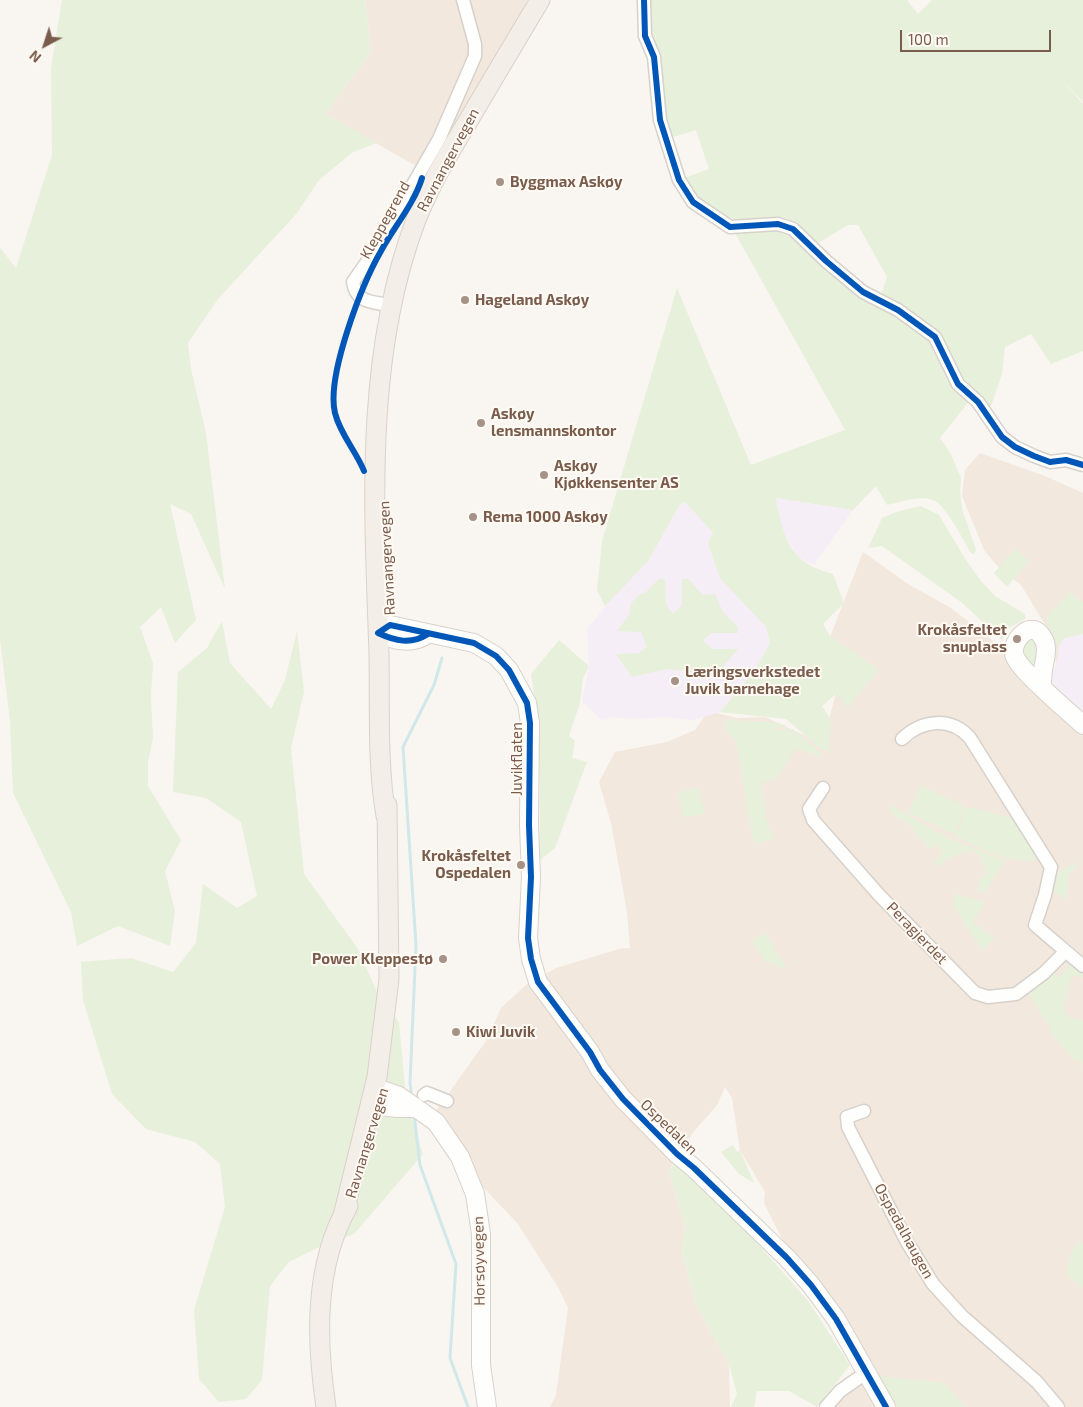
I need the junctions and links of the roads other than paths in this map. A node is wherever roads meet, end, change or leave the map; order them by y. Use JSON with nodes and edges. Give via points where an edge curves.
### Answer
{"nodes":[{"id":1,"x":463,"y":0,"type":"edge"},
{"id":2,"x":540,"y":0,"type":"edge"},
{"id":3,"x":644,"y":0,"type":"edge"},
{"id":4,"x":392,"y":306,"type":"junction"},
{"id":5,"x":1083,"y":464,"type":"edge"},
{"id":6,"x":386,"y":632,"type":"junction"},
{"id":7,"x":1041,"y":685,"type":"dead end"},
{"id":8,"x":1083,"y":725,"type":"edge"},
{"id":9,"x":902,"y":739,"type":"dead end"},
{"id":10,"x":823,"y":788,"type":"dead end"},
{"id":11,"x":529,"y":825,"type":"joint"},
{"id":12,"x":1065,"y":952,"type":"junction"},
{"id":13,"x":1083,"y":966,"type":"edge"},
{"id":14,"x":380,"y":1097,"type":"junction"},
{"id":15,"x":448,"y":1101,"type":"dead end"},
{"id":16,"x":418,"y":1102,"type":"junction"},
{"id":17,"x":864,"y":1111,"type":"dead end"},
{"id":18,"x":867,"y":1372,"type":"junction"},
{"id":19,"x":326,"y":1407,"type":"edge"},
{"id":20,"x":487,"y":1407,"type":"edge"},
{"id":21,"x":826,"y":1407,"type":"edge"},
{"id":22,"x":886,"y":1407,"type":"edge"},
{"id":23,"x":1058,"y":1407,"type":"edge"}],
"edges":[{"from":1,"to":4,"type":"street","name":"Kleppegrend","via":[[476,44],[475,56],[439,140],[354,282],[355,293],[360,299]]},
{"from":2,"to":4,"type":"main road","name":"Ravnangervegen","via":[[430,189],[409,242]]},
{"from":3,"to":5,"type":"street","via":[[645,36],[654,57],[660,120],[679,180],[693,202],[730,227],[769,223],[793,229],[857,288],[898,310],[935,337],[958,384],[983,408],[1002,437],[1015,447],[1050,462],[1066,460]]},
{"from":4,"to":6,"type":"main road","name":"Ravnangervegen","via":[[381,379],[375,465]]},
{"from":6,"to":11,"type":"street","name":"Juvikflaten","via":[[414,629],[465,640],[487,649],[509,670],[527,703],[530,723]]},
{"from":6,"to":14,"type":"main road","name":"Ravnangervegen","via":[[382,796],[386,816],[389,980]]},
{"from":7,"to":8,"type":"street"},
{"from":9,"to":12,"type":"street","via":[[911,730],[928,723],[955,725],[970,738],[1051,867],[1035,925]]},
{"from":10,"to":12,"type":"street","name":"Peragjerdet","via":[[809,809],[813,820],[880,896],[975,993],[988,997],[1016,994]]},
{"from":11,"to":18,"type":"street","name":"Ospedalen","via":[[528,938],[538,982],[624,1099],[811,1285],[836,1319]]},
{"from":12,"to":13,"type":"street"},
{"from":14,"to":16,"type":"street","name":"Horsøyvegen"},
{"from":14,"to":19,"type":"main road","name":"Ravnangervegen","via":[[326,1270],[320,1311],[320,1355]]},
{"from":15,"to":16,"type":"street","via":[[427,1093]]},
{"from":16,"to":20,"type":"street","name":"Horsøyvegen","via":[[449,1139],[467,1170],[475,1194],[481,1234],[481,1365]]},
{"from":17,"to":23,"type":"street","name":"Ospedalhaugen","via":[[847,1118],[848,1127],[922,1270],[962,1316],[1037,1382]]},
{"from":18,"to":21,"type":"street","via":[[840,1391]]},
{"from":18,"to":22,"type":"street","name":"Ospedalen"}]}
